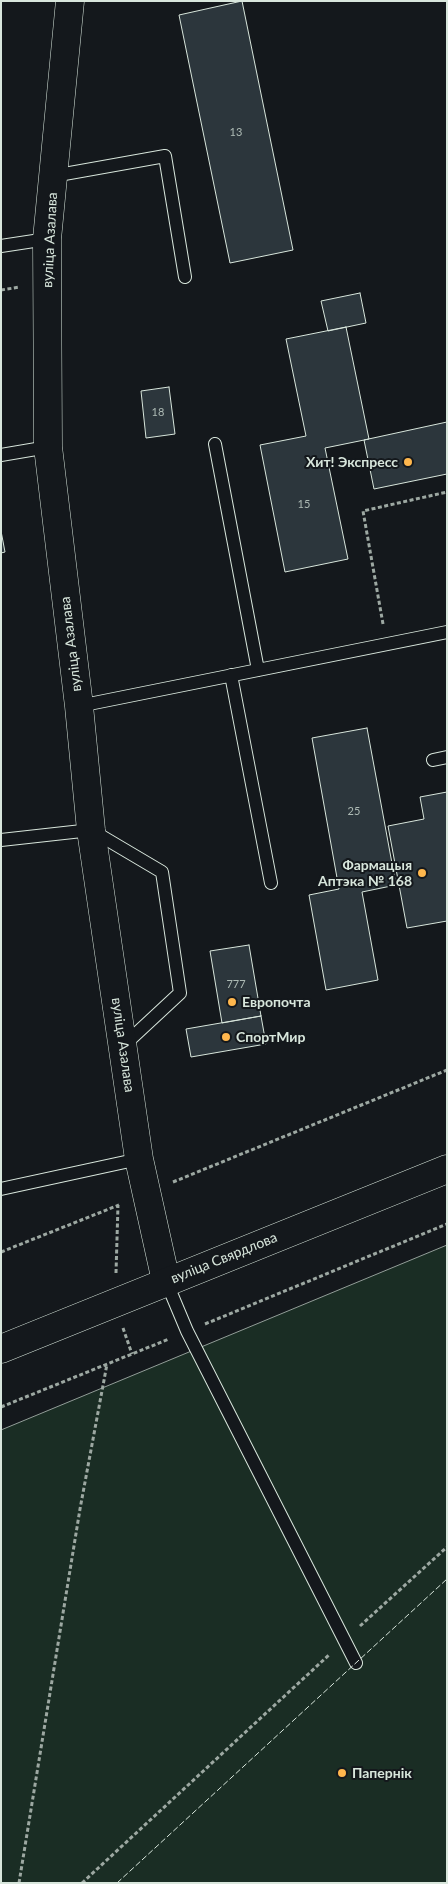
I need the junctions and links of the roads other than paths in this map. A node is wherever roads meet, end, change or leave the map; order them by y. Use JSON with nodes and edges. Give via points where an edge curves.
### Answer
{"nodes":[{"id":1,"x":70,"y":1,"type":"edge"},
{"id":2,"x":53,"y":176,"type":"junction"},
{"id":3,"x":47,"y":239,"type":"junction"},
{"id":4,"x":1,"y":246,"type":"edge"},
{"id":5,"x":185,"y":277,"type":"dead end"},
{"id":6,"x":215,"y":444,"type":"dead end"},
{"id":7,"x":48,"y":447,"type":"junction"},
{"id":8,"x":1,"y":455,"type":"edge"},
{"id":9,"x":447,"y":632,"type":"edge"},
{"id":10,"x":258,"y":670,"type":"junction"},
{"id":11,"x":230,"y":675,"type":"junction"},
{"id":12,"x":79,"y":706,"type":"junction"},
{"id":13,"x":447,"y":757,"type":"edge"},
{"id":14,"x":433,"y":760,"type":"dead end"},
{"id":15,"x":91,"y":830,"type":"junction"},
{"id":16,"x":1,"y":840,"type":"edge"},
{"id":17,"x":271,"y":883,"type":"dead end"},
{"id":18,"x":123,"y":1047,"type":"junction"},
{"id":19,"x":139,"y":1159,"type":"junction"},
{"id":20,"x":447,"y":1168,"type":"edge"},
{"id":21,"x":1,"y":1189,"type":"edge"},
{"id":22,"x":166,"y":1281,"type":"junction"},
{"id":23,"x":1,"y":1349,"type":"edge"},
{"id":24,"x":356,"y":1663,"type":"dead end"}],
"edges":[{"from":1,"to":2,"type":"street","name":"вуліца Азалава"},
{"from":2,"to":3,"type":"street","name":"вуліца Азалава"},
{"from":2,"to":5,"type":"lane","via":[[165,156]]},
{"from":3,"to":4,"type":"lane"},
{"from":3,"to":7,"type":"street","name":"вуліца Азалава"},
{"from":6,"to":10,"type":"lane"},
{"from":7,"to":8,"type":"lane"},
{"from":7,"to":12,"type":"street","name":"вуліца Азалава"},
{"from":9,"to":10,"type":"lane"},
{"from":10,"to":11,"type":"lane"},
{"from":11,"to":12,"type":"lane"},
{"from":11,"to":17,"type":"lane"},
{"from":12,"to":15,"type":"street","name":"вуліца Азалава"},
{"from":13,"to":14,"type":"lane"},
{"from":15,"to":16,"type":"lane"},
{"from":15,"to":18,"type":"street","name":"вуліца Азалава"},
{"from":15,"to":18,"type":"lane","via":[[162,872],[180,993]]},
{"from":18,"to":19,"type":"street","name":"вуліца Азалава"},
{"from":19,"to":21,"type":"lane"},
{"from":19,"to":22,"type":"street","name":"вуліца Азалава"},
{"from":20,"to":22,"type":"street","name":"вуліца Свярдлова"},
{"from":22,"to":23,"type":"street","name":"вуліца Свярдлова"},
{"from":22,"to":24,"type":"lane","via":[[187,1332]]}]}
